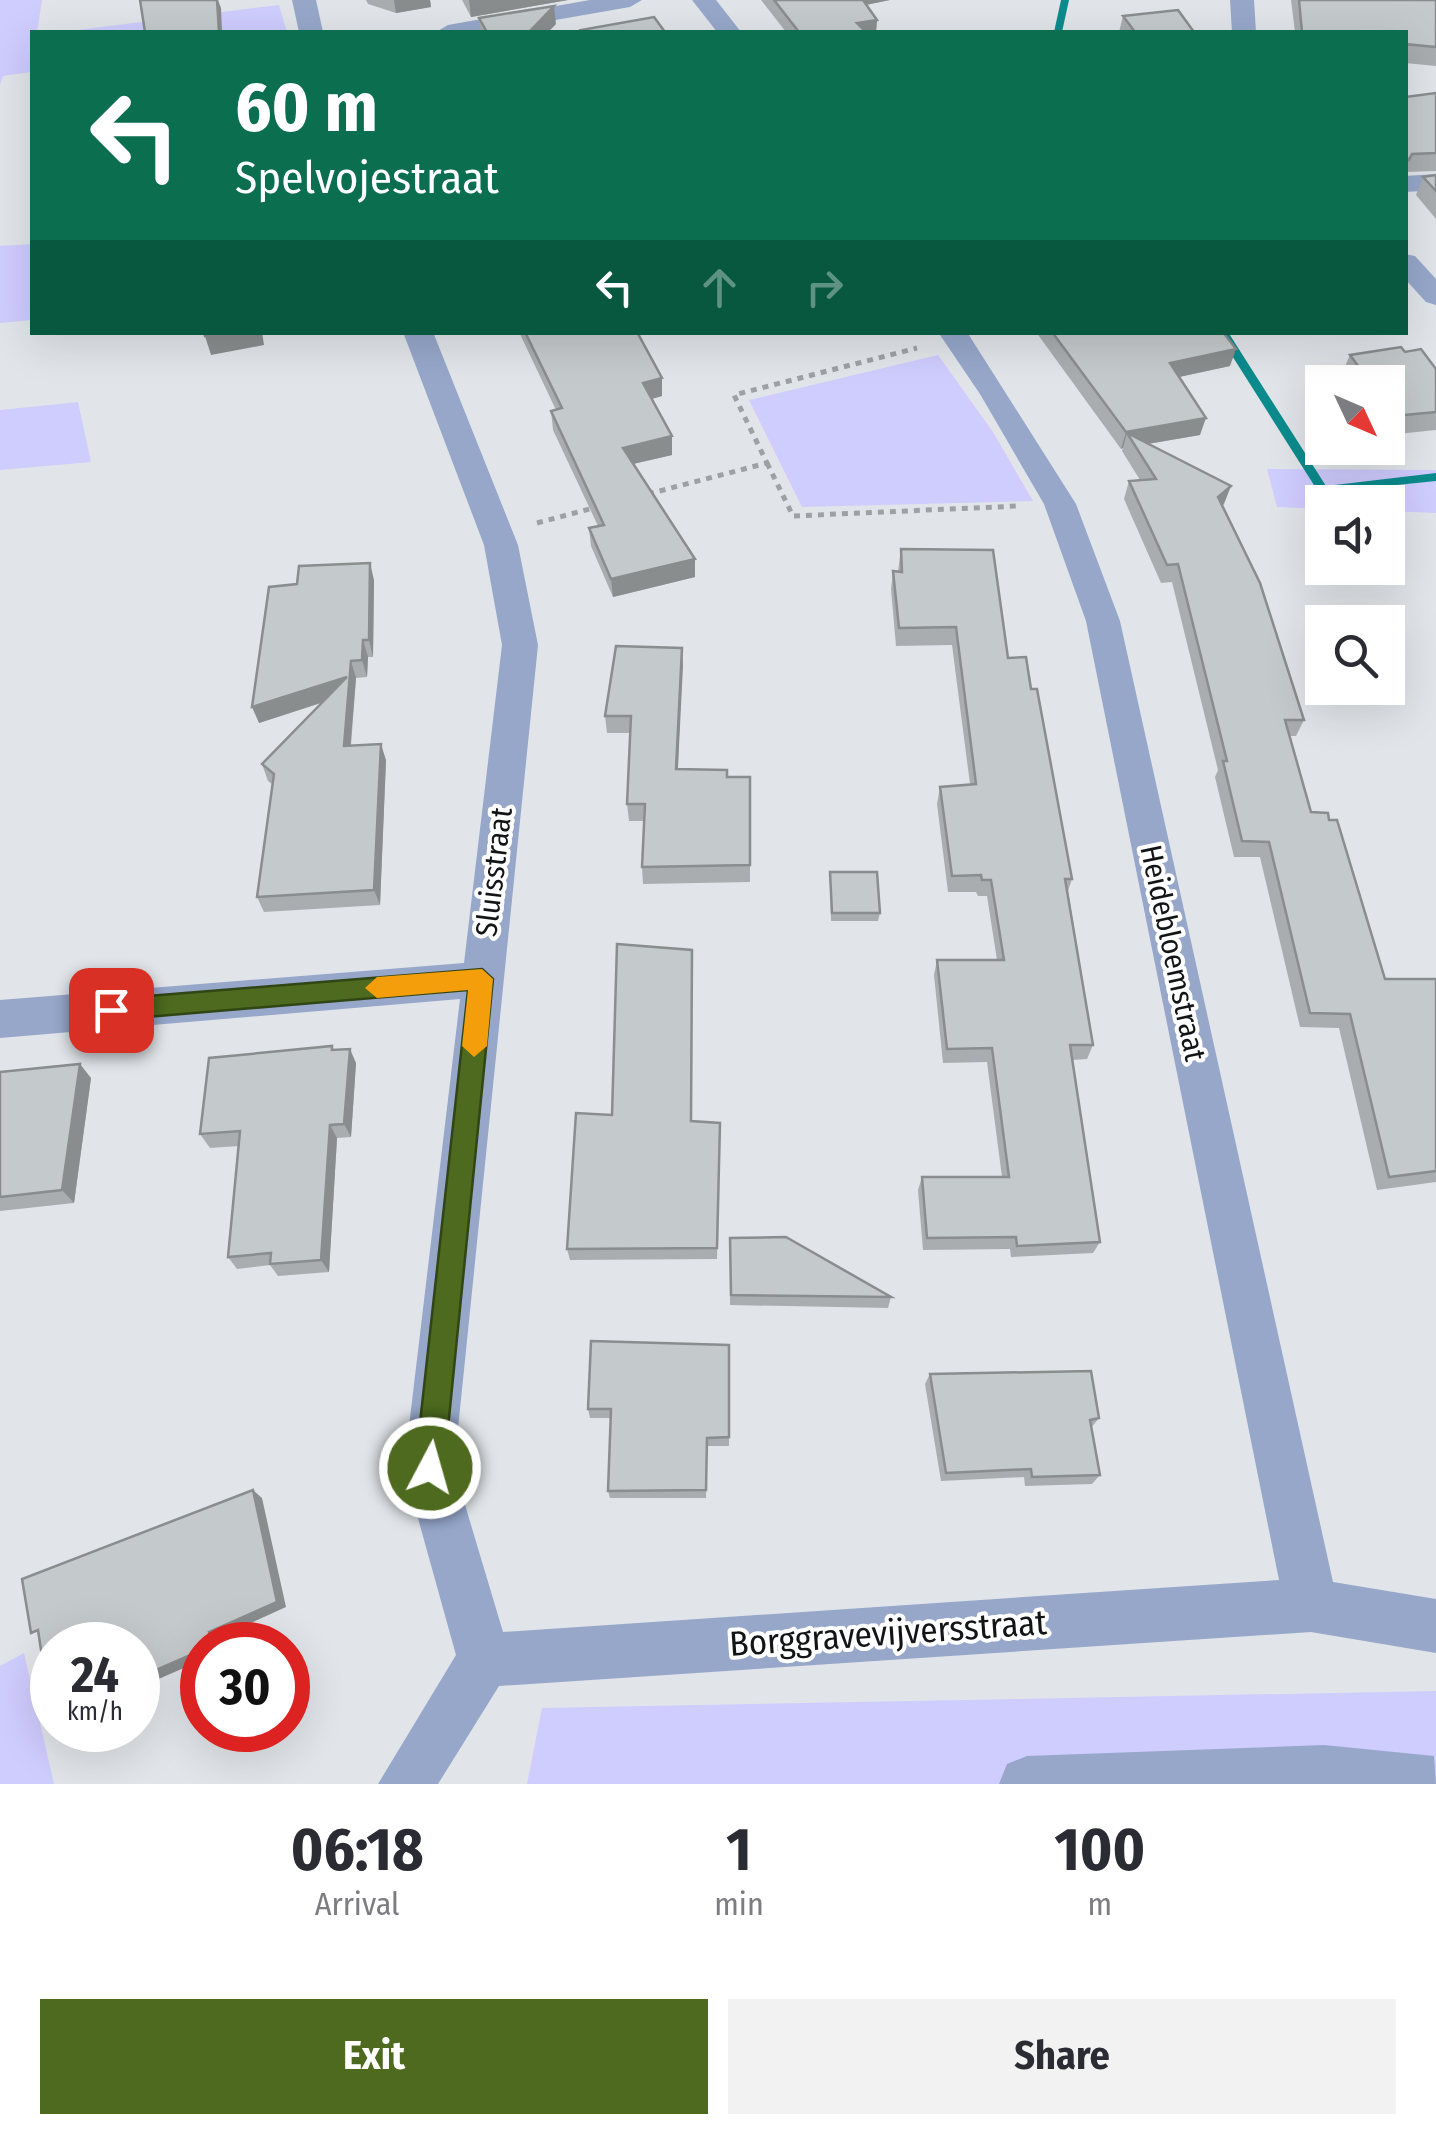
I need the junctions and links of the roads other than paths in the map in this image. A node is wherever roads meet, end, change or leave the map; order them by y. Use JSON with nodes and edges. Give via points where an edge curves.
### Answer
{"nodes":[{"id":1,"x":304,"y":0,"type":"edge"},
{"id":2,"x":630,"y":0,"type":"edge"},
{"id":3,"x":704,"y":0,"type":"edge"},
{"id":4,"x":1242,"y":0,"type":"edge"},
{"id":5,"x":311,"y":30,"type":"edge"},
{"id":6,"x":459,"y":30,"type":"edge"},
{"id":7,"x":726,"y":30,"type":"edge"},
{"id":8,"x":1244,"y":30,"type":"edge"},
{"id":9,"x":1436,"y":182,"type":"edge"},
{"id":10,"x":1408,"y":184,"type":"edge"},
{"id":11,"x":1408,"y":265,"type":"edge"},
{"id":12,"x":1436,"y":296,"type":"edge"},
{"id":13,"x":419,"y":335,"type":"edge"},
{"id":14,"x":954,"y":335,"type":"edge"},
{"id":15,"x":482,"y":979,"type":"junction"},
{"id":16,"x":0,"y":1019,"type":"edge"},
{"id":17,"x":1311,"y":1605,"type":"junction"},
{"id":18,"x":1436,"y":1626,"type":"edge"},
{"id":19,"x":484,"y":1660,"type":"junction"},
{"id":20,"x":406,"y":1784,"type":"edge"},
{"id":21,"x":1028,"y":1784,"type":"edge"},
{"id":22,"x":1434,"y":1784,"type":"edge"}],
"edges":[{"from":1,"to":5,"type":"street"},
{"from":2,"to":6,"type":"street"},
{"from":3,"to":7,"type":"street"},
{"from":4,"to":8,"type":"street"},
{"from":9,"to":10,"type":"street"},
{"from":11,"to":12,"type":"street"},
{"from":13,"to":15,"type":"street","name":"Sluisstraat","via":[[497,534],[520,644]]},
{"from":14,"to":17,"type":"street","name":"Heidebloemstraat","via":[[1060,504],[1103,621]]},
{"from":15,"to":16,"type":"street"},
{"from":15,"to":19,"type":"street","name":"Sluisstraat","via":[[430,1468]]},
{"from":17,"to":18,"type":"street","name":"Borggravevijversstraat"},
{"from":17,"to":19,"type":"street","name":"Borggravevijversstraat"},
{"from":19,"to":20,"type":"street"},
{"from":21,"to":22,"type":"street","via":[[1324,1772]]}]}
